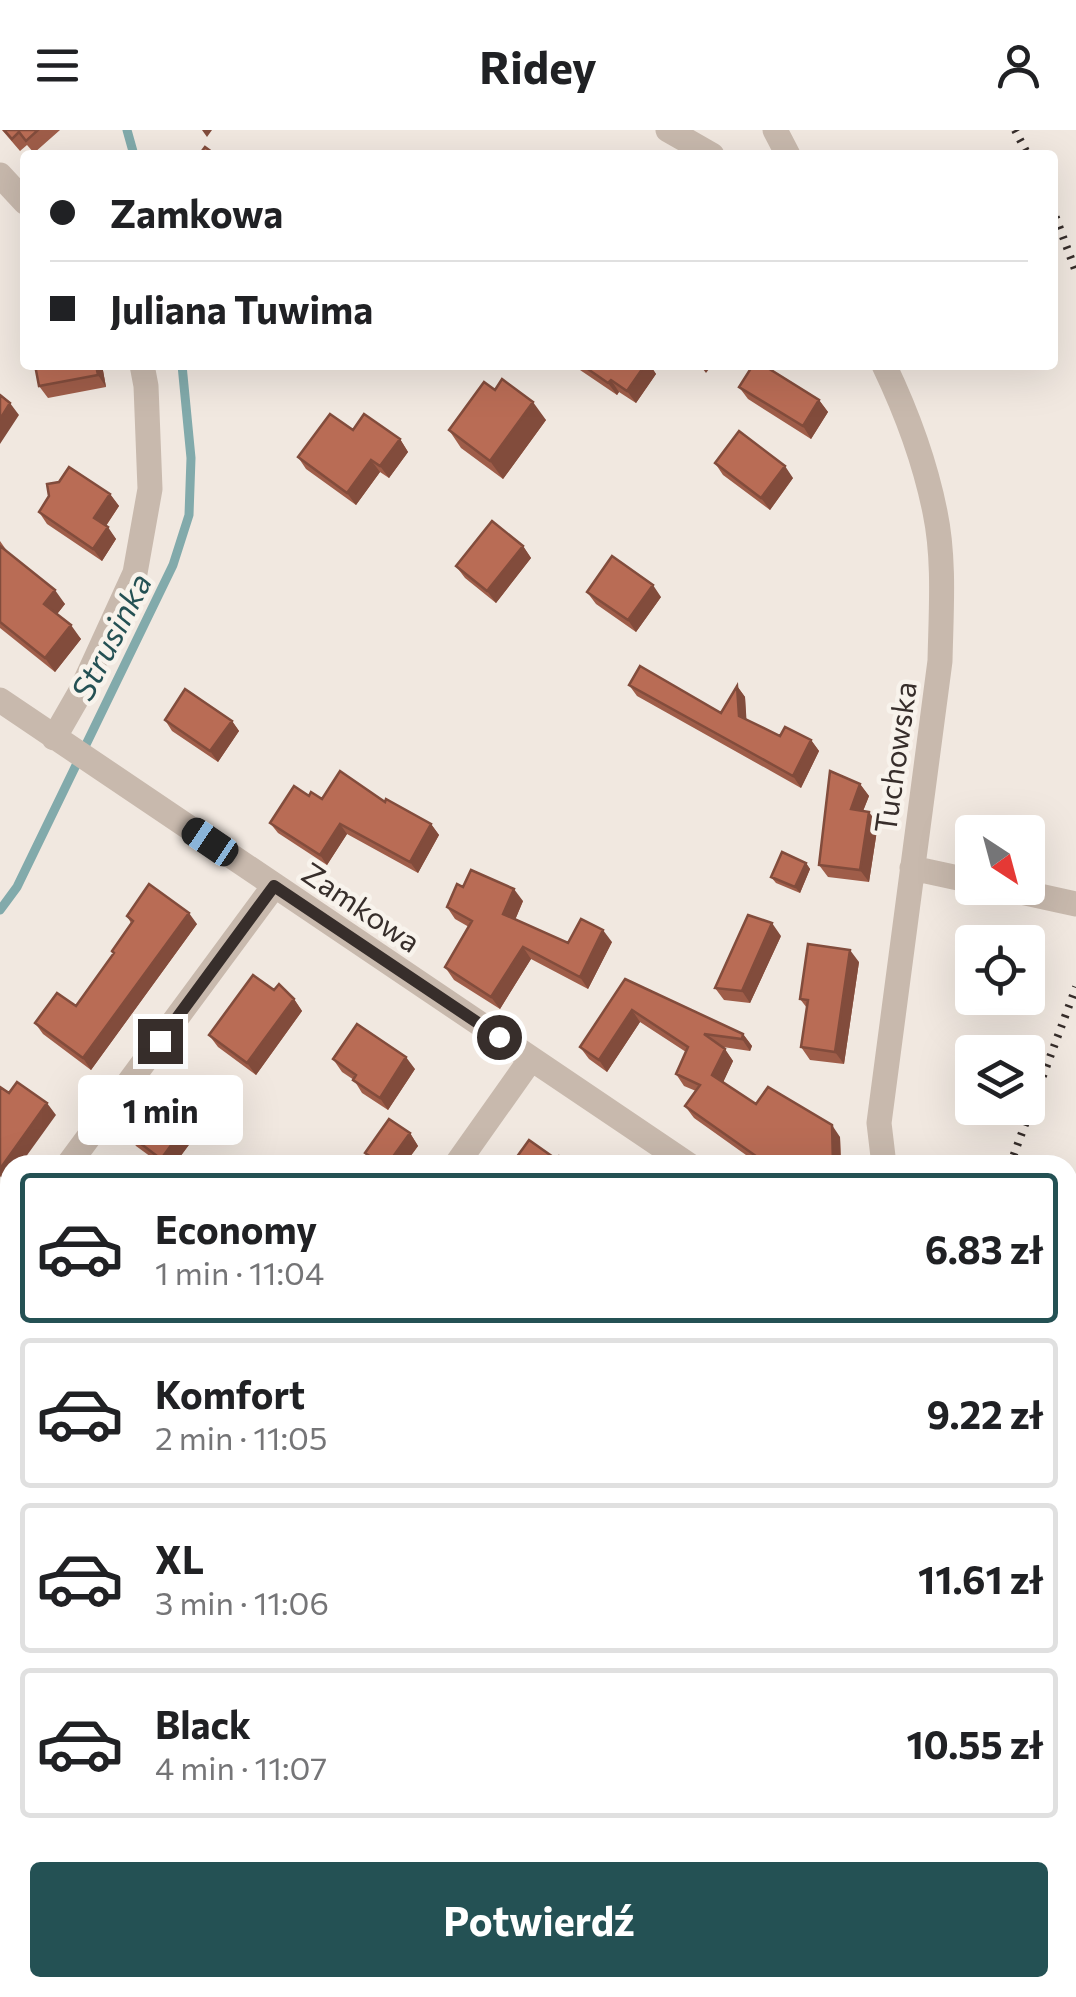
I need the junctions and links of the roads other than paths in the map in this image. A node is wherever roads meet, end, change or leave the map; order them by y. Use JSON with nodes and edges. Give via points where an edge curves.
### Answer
{"nodes":[{"id":1,"x":668,"y":130,"type":"edge"},
{"id":2,"x":703,"y":150,"type":"edge"},
{"id":3,"x":0,"y":175,"type":"edge"},
{"id":4,"x":20,"y":197,"type":"edge"},
{"id":5,"x":143,"y":370,"type":"edge"},
{"id":6,"x":886,"y":370,"type":"edge"},
{"id":7,"x":0,"y":700,"type":"edge"},
{"id":8,"x":59,"y":741,"type":"junction"},
{"id":9,"x":912,"y":868,"type":"junction"},
{"id":10,"x":955,"y":877,"type":"edge"},
{"id":11,"x":274,"y":886,"type":"junction"},
{"id":12,"x":1045,"y":897,"type":"edge"},
{"id":13,"x":1076,"y":904,"type":"edge"},
{"id":14,"x":531,"y":1059,"type":"junction"},
{"id":15,"x":75,"y":1155,"type":"edge"},
{"id":16,"x":463,"y":1155,"type":"edge"},
{"id":17,"x":674,"y":1155,"type":"edge"},
{"id":18,"x":883,"y":1155,"type":"edge"}],
"edges":[{"from":1,"to":2,"type":"street"},
{"from":3,"to":4,"type":"street"},
{"from":5,"to":8,"type":"street","via":[[150,489],[135,573]]},
{"from":6,"to":9,"type":"street","name":"Tuchowska","via":[[936,513],[940,554],[940,660]]},
{"from":7,"to":8,"type":"street","name":"Zamkowa"},
{"from":8,"to":11,"type":"street","name":"Zamkowa"},
{"from":9,"to":10,"type":"street"},
{"from":9,"to":18,"type":"street","name":"Tuchowska","via":[[879,1123]]},
{"from":11,"to":14,"type":"street","name":"Zamkowa"},
{"from":11,"to":15,"type":"street"},
{"from":12,"to":13,"type":"street"},
{"from":14,"to":16,"type":"street"},
{"from":14,"to":17,"type":"street","name":"Zamkowa"}]}
